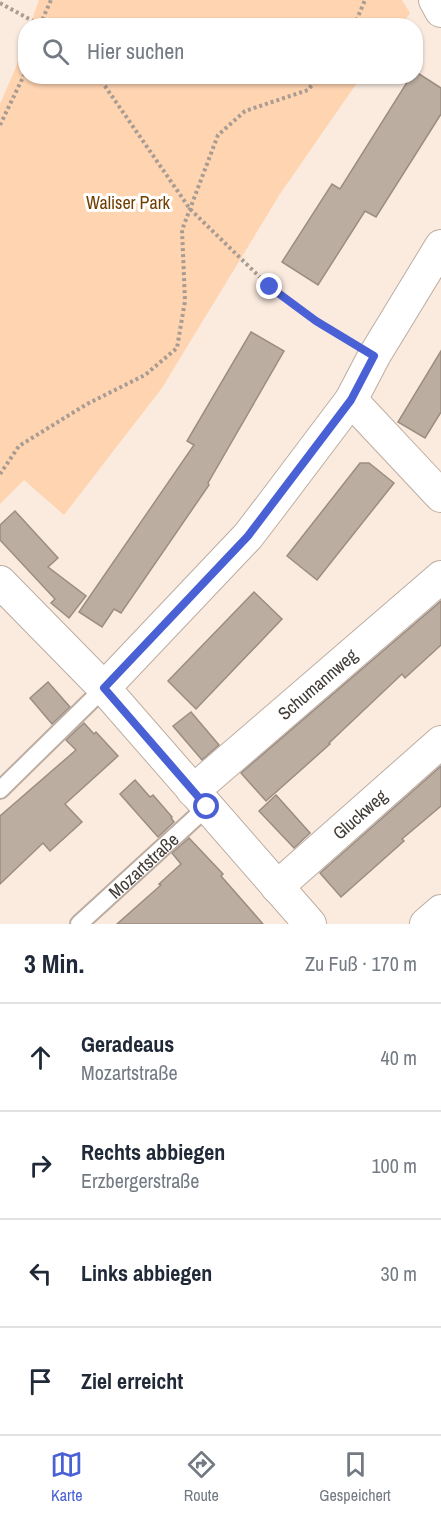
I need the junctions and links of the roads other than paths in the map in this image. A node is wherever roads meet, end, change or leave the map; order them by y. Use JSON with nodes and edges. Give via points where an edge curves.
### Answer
{"nodes":[{"id":1,"x":435,"y":0,"type":"edge"},
{"id":2,"x":441,"y":11,"type":"edge"},
{"id":3,"x":441,"y":246,"type":"edge"},
{"id":4,"x":351,"y":400,"type":"junction"},
{"id":5,"x":441,"y":496,"type":"edge"},
{"id":6,"x":441,"y":577,"type":"edge"},
{"id":7,"x":2,"y":588,"type":"edge"},
{"id":8,"x":104,"y":688,"type":"junction"},
{"id":9,"x":441,"y":742,"type":"edge"},
{"id":10,"x":0,"y":790,"type":"edge"},
{"id":11,"x":200,"y":799,"type":"junction"},
{"id":12,"x":277,"y":887,"type":"junction"},
{"id":13,"x":441,"y":911,"type":"edge"},
{"id":14,"x":79,"y":924,"type":"edge"},
{"id":15,"x":309,"y":924,"type":"edge"},
{"id":16,"x":426,"y":924,"type":"edge"}],
"edges":[{"from":1,"to":2,"type":"street"},
{"from":3,"to":4,"type":"street"},
{"from":4,"to":5,"type":"street"},
{"from":4,"to":8,"type":"street","via":[[248,536]]},
{"from":6,"to":11,"type":"street","name":"Schumannweg"},
{"from":7,"to":8,"type":"street"},
{"from":8,"to":10,"type":"lane"},
{"from":8,"to":11,"type":"street"},
{"from":9,"to":12,"type":"street","name":"Gluckweg"},
{"from":11,"to":12,"type":"street"},
{"from":11,"to":14,"type":"lane","name":"Mozartstraße"},
{"from":12,"to":15,"type":"street"},
{"from":13,"to":16,"type":"street"}]}
